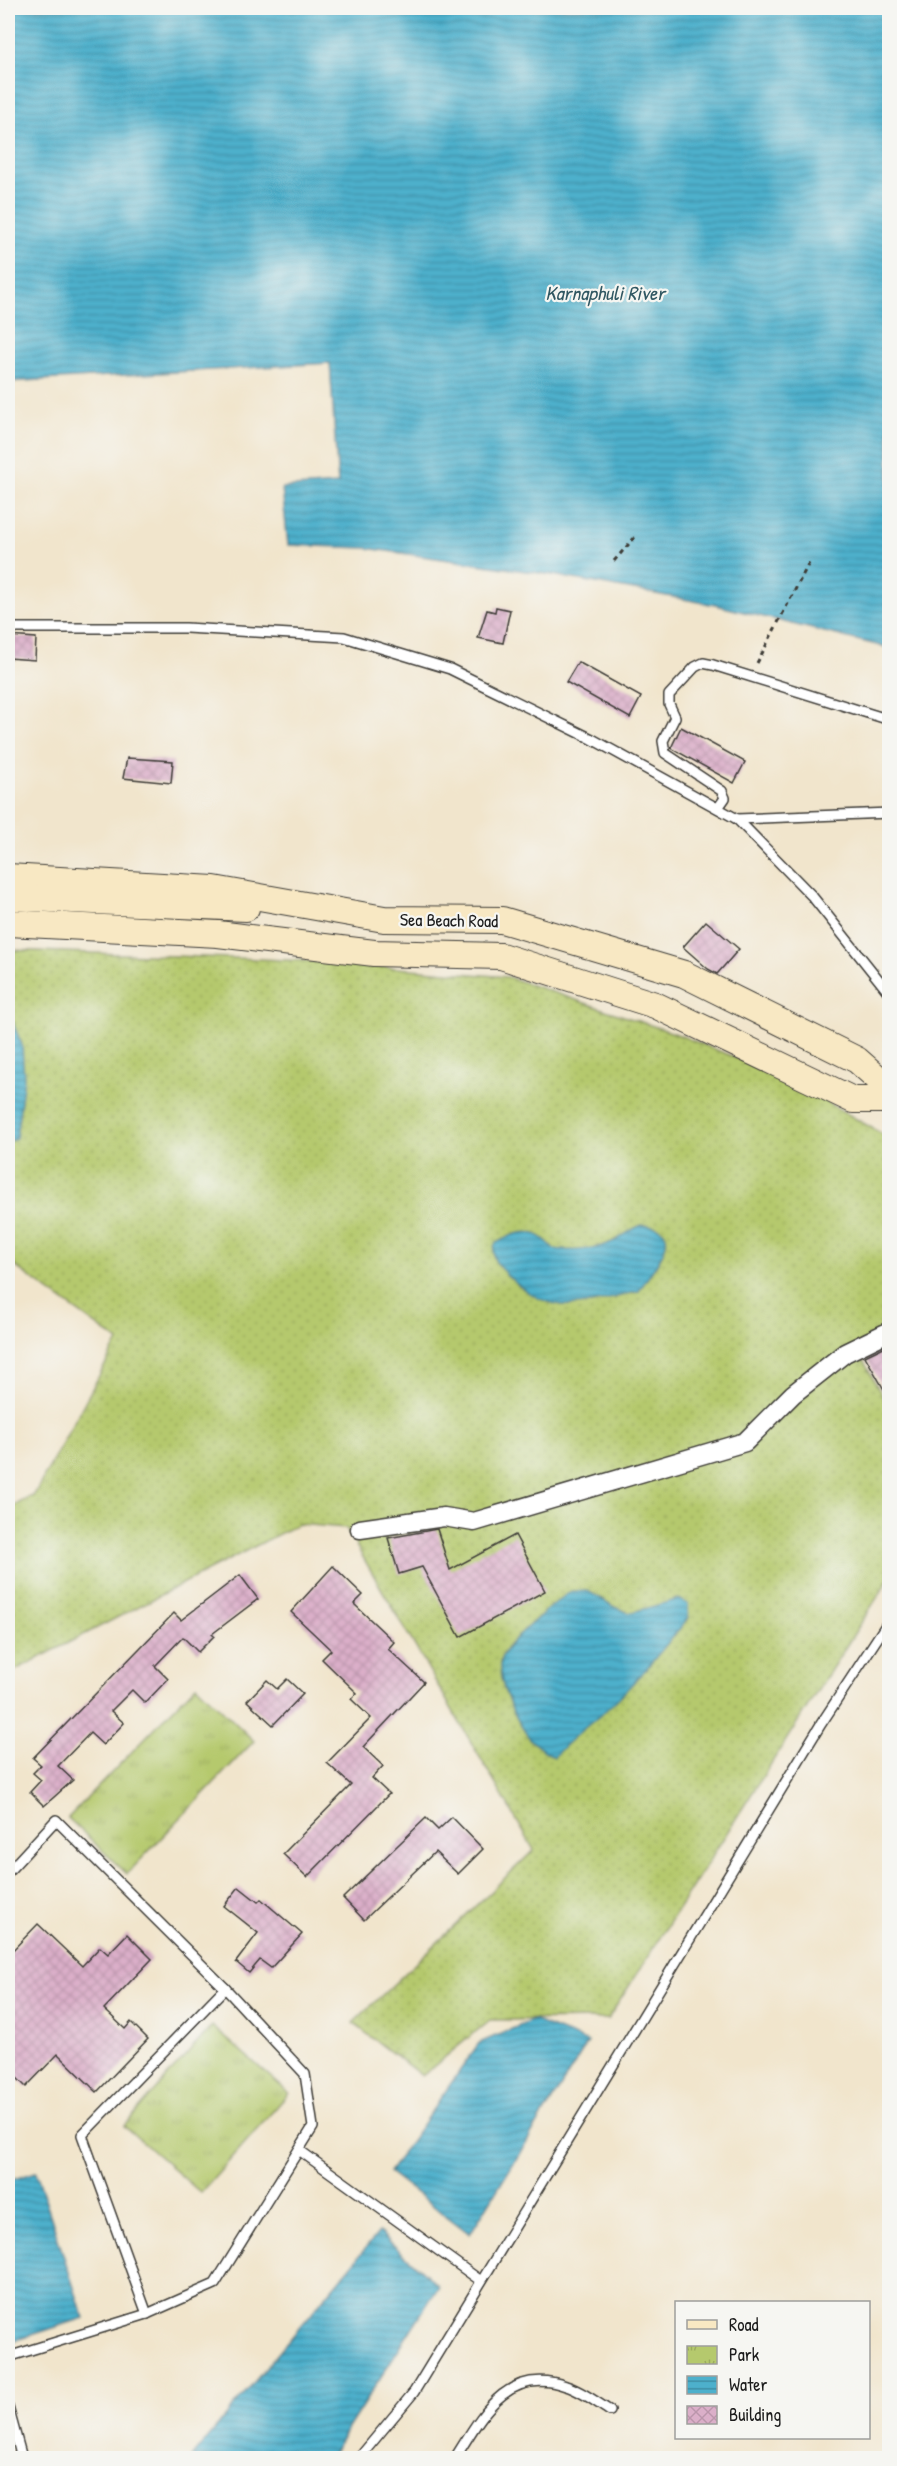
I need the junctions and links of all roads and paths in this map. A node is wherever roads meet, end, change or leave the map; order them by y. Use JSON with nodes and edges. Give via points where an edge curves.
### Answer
{"nodes":[{"id":1,"x":636,"y":536,"type":"dead end"},
{"id":2,"x":614,"y":561,"type":"dead end"},
{"id":3,"x":808,"y":563,"type":"dead end"},
{"id":4,"x":8,"y":628,"type":"edge"},
{"id":5,"x":757,"y":663,"type":"dead end"},
{"id":6,"x":890,"y":720,"type":"edge"},
{"id":7,"x":718,"y":808,"type":"junction"},
{"id":8,"x":890,"y":813,"type":"edge"},
{"id":9,"x":737,"y":819,"type":"junction"},
{"id":10,"x":8,"y":877,"type":"edge"},
{"id":11,"x":8,"y":897,"type":"edge"},
{"id":12,"x":8,"y":923,"type":"edge"},
{"id":13,"x":890,"y":994,"type":"edge"},
{"id":14,"x":890,"y":1089,"type":"edge"},
{"id":15,"x":890,"y":1094,"type":"edge"},
{"id":16,"x":890,"y":1100,"type":"edge"},
{"id":17,"x":890,"y":1331,"type":"edge"},
{"id":18,"x":360,"y":1529,"type":"dead end"},
{"id":19,"x":890,"y":1619,"type":"edge"},
{"id":20,"x":8,"y":1872,"type":"edge"},
{"id":21,"x":225,"y":1988,"type":"junction"},
{"id":22,"x":299,"y":2150,"type":"junction"},
{"id":23,"x":481,"y":2281,"type":"junction"},
{"id":24,"x":147,"y":2314,"type":"junction"},
{"id":25,"x":8,"y":2358,"type":"edge"},
{"id":26,"x":8,"y":2407,"type":"edge"},
{"id":27,"x":610,"y":2411,"type":"dead end"},
{"id":28,"x":22,"y":2458,"type":"edge"},
{"id":29,"x":359,"y":2458,"type":"edge"},
{"id":30,"x":454,"y":2458,"type":"edge"}],
"edges":[{"from":1,"to":2,"type":"path"},
{"from":3,"to":5,"type":"path"},
{"from":4,"to":7,"type":"lane","via":[[186,628],[345,637],[450,669],[592,739]]},
{"from":6,"to":7,"type":"lane","via":[[713,665],[703,663],[695,667],[669,695],[675,717],[663,741],[665,753],[722,791],[725,798]]},
{"from":7,"to":9,"type":"lane"},
{"from":8,"to":9,"type":"lane"},
{"from":9,"to":13,"type":"lane","via":[[812,896]]},
{"from":10,"to":14,"type":"main road","name":"Sea Beach Road","via":[[214,889],[384,919],[502,920],[684,974],[857,1060]]},
{"from":11,"to":15,"type":"main road","via":[[289,910],[364,926],[496,932],[670,986]]},
{"from":12,"to":16,"type":"main road","name":"Sea Beach Road","via":[[218,934],[374,953],[501,956],[655,1005],[853,1100]]},
{"from":17,"to":18,"type":"street","via":[[844,1353],[793,1394],[745,1442],[474,1522],[444,1517]]},
{"from":19,"to":23,"type":"lane","via":[[815,1734]]},
{"from":20,"to":21,"type":"lane","via":[[56,1820]]},
{"from":21,"to":22,"type":"lane","via":[[305,2074],[314,2127]]},
{"from":21,"to":24,"type":"lane","via":[[82,2135]]},
{"from":22,"to":23,"type":"lane"},
{"from":22,"to":24,"type":"lane","via":[[215,2284]]},
{"from":23,"to":29,"type":"lane","via":[[414,2392]]},
{"from":24,"to":25,"type":"lane"},
{"from":26,"to":28,"type":"lane"},
{"from":27,"to":30,"type":"lane","via":[[566,2386],[545,2381],[523,2384],[503,2393],[487,2408]]}]}
